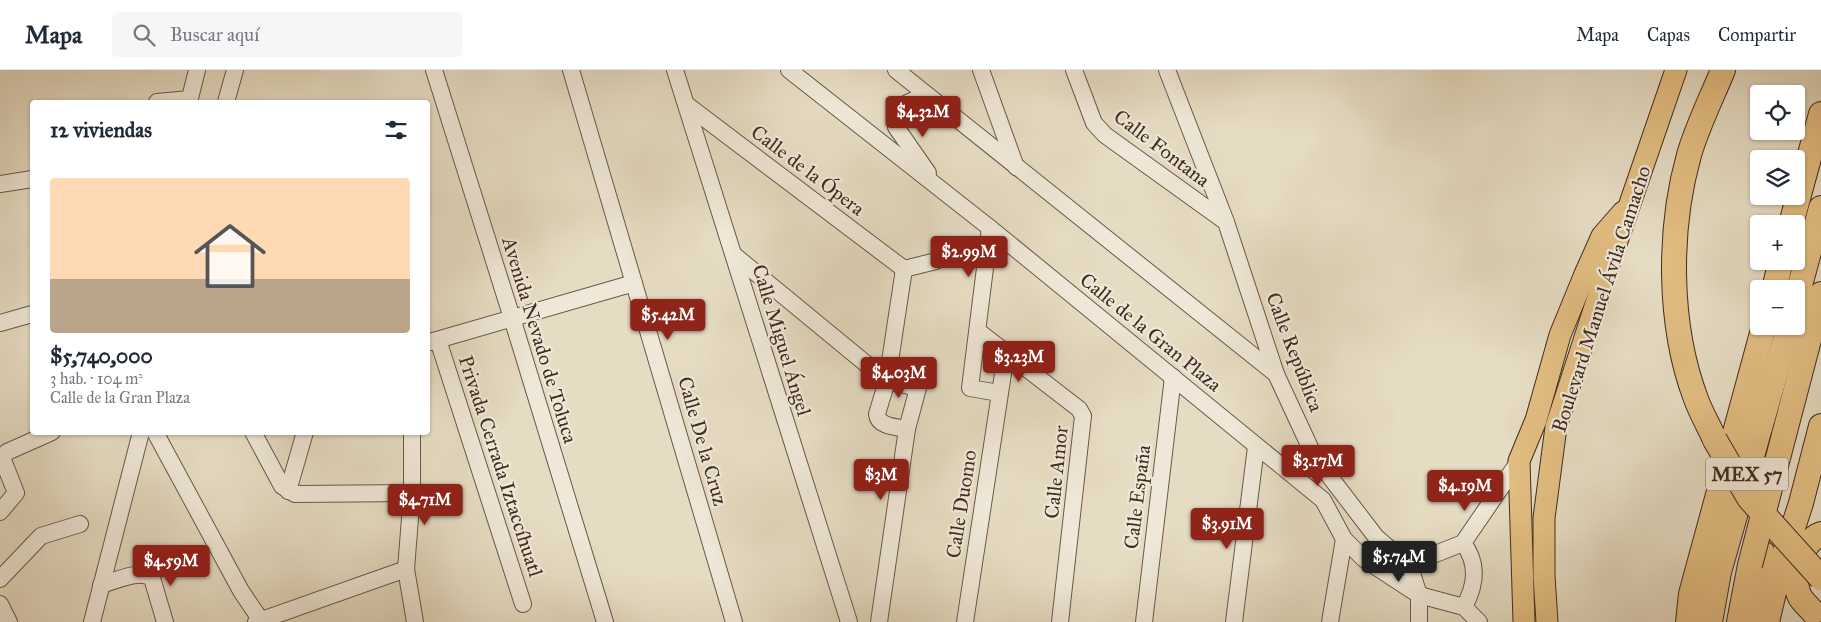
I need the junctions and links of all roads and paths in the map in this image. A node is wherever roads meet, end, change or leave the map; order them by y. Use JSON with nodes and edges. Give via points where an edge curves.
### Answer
{"nodes":[{"id":1,"x":197,"y":70,"type":"edge"},
{"id":2,"x":234,"y":70,"type":"edge"},
{"id":3,"x":434,"y":70,"type":"edge"},
{"id":4,"x":571,"y":70,"type":"edge"},
{"id":5,"x":676,"y":70,"type":"edge"},
{"id":6,"x":789,"y":70,"type":"edge"},
{"id":7,"x":896,"y":70,"type":"edge"},
{"id":8,"x":981,"y":70,"type":"edge"},
{"id":9,"x":1074,"y":70,"type":"edge"},
{"id":10,"x":1167,"y":70,"type":"edge"},
{"id":11,"x":1676,"y":70,"type":"edge"},
{"id":12,"x":1709,"y":70,"type":"edge"},
{"id":13,"x":1723,"y":70,"type":"edge"},
{"id":14,"x":927,"y":95,"type":"junction"},
{"id":15,"x":189,"y":100,"type":"edge"},
{"id":16,"x":226,"y":100,"type":"edge"},
{"id":17,"x":687,"y":105,"type":"junction"},
{"id":18,"x":1821,"y":114,"type":"edge"},
{"id":19,"x":1690,"y":153,"type":"junction"},
{"id":20,"x":1016,"y":167,"type":"junction"},
{"id":21,"x":30,"y":179,"type":"edge"},
{"id":22,"x":0,"y":184,"type":"edge"},
{"id":23,"x":936,"y":185,"type":"junction"},
{"id":24,"x":1631,"y":202,"type":"junction"},
{"id":25,"x":1821,"y":208,"type":"edge"},
{"id":26,"x":1793,"y":215,"type":"edge"},
{"id":27,"x":1226,"y":222,"type":"junction"},
{"id":28,"x":990,"y":228,"type":"junction"},
{"id":29,"x":734,"y":255,"type":"junction"},
{"id":30,"x":936,"y":261,"type":"dead end"},
{"id":31,"x":904,"y":269,"type":"junction"},
{"id":32,"x":1801,"y":280,"type":"edge"},
{"id":33,"x":634,"y":283,"type":"junction"},
{"id":34,"x":1821,"y":294,"type":"edge"},
{"id":35,"x":30,"y":315,"type":"edge"},
{"id":36,"x":512,"y":318,"type":"junction"},
{"id":37,"x":0,"y":323,"type":"edge"},
{"id":38,"x":1821,"y":330,"type":"edge"},
{"id":39,"x":978,"y":331,"type":"junction"},
{"id":40,"x":1762,"y":335,"type":"edge"},
{"id":41,"x":1786,"y":335,"type":"edge"},
{"id":42,"x":433,"y":341,"type":"edge"},
{"id":43,"x":1006,"y":354,"type":"junction"},
{"id":44,"x":1276,"y":374,"type":"junction"},
{"id":45,"x":1173,"y":377,"type":"junction"},
{"id":46,"x":887,"y":380,"type":"junction"},
{"id":47,"x":999,"y":393,"type":"junction"},
{"id":48,"x":1821,"y":426,"type":"edge"},
{"id":49,"x":907,"y":430,"type":"junction"},
{"id":50,"x":45,"y":435,"type":"edge"},
{"id":51,"x":140,"y":435,"type":"edge"},
{"id":52,"x":157,"y":435,"type":"edge"},
{"id":53,"x":255,"y":435,"type":"edge"},
{"id":54,"x":304,"y":435,"type":"edge"},
{"id":55,"x":412,"y":435,"type":"edge"},
{"id":56,"x":1256,"y":447,"type":"junction"},
{"id":57,"x":1519,"y":462,"type":"junction"},
{"id":58,"x":288,"y":491,"type":"junction"},
{"id":59,"x":412,"y":492,"type":"junction"},
{"id":60,"x":0,"y":512,"type":"edge"},
{"id":61,"x":80,"y":524,"type":"dead end"},
{"id":62,"x":1821,"y":534,"type":"edge"},
{"id":63,"x":1344,"y":539,"type":"junction"},
{"id":64,"x":1463,"y":544,"type":"junction"},
{"id":65,"x":1408,"y":561,"type":"junction"},
{"id":66,"x":1777,"y":563,"type":"junction"},
{"id":67,"x":406,"y":569,"type":"junction"},
{"id":68,"x":1821,"y":578,"type":"edge"},
{"id":69,"x":0,"y":579,"type":"edge"},
{"id":70,"x":101,"y":585,"type":"junction"},
{"id":71,"x":1762,"y":586,"type":"joint"},
{"id":72,"x":1419,"y":595,"type":"junction"},
{"id":73,"x":0,"y":604,"type":"edge"},
{"id":74,"x":523,"y":604,"type":"dead end"},
{"id":75,"x":1464,"y":607,"type":"junction"},
{"id":76,"x":1817,"y":616,"type":"edge"},
{"id":77,"x":1777,"y":619,"type":"edge"},
{"id":78,"x":260,"y":621,"type":"edge"},
{"id":79,"x":9,"y":622,"type":"edge"},
{"id":80,"x":92,"y":622,"type":"edge"},
{"id":81,"x":165,"y":622,"type":"edge"},
{"id":82,"x":415,"y":622,"type":"edge"},
{"id":83,"x":605,"y":622,"type":"edge"},
{"id":84,"x":734,"y":622,"type":"edge"},
{"id":85,"x":849,"y":622,"type":"edge"},
{"id":86,"x":879,"y":622,"type":"edge"},
{"id":87,"x":964,"y":622,"type":"edge"},
{"id":88,"x":1060,"y":622,"type":"edge"},
{"id":89,"x":1144,"y":622,"type":"edge"},
{"id":90,"x":1234,"y":622,"type":"edge"},
{"id":91,"x":1330,"y":622,"type":"edge"},
{"id":92,"x":1419,"y":622,"type":"edge"},
{"id":93,"x":1479,"y":622,"type":"edge"},
{"id":94,"x":1524,"y":622,"type":"edge"},
{"id":95,"x":1547,"y":622,"type":"edge"},
{"id":96,"x":1688,"y":622,"type":"edge"},
{"id":97,"x":1710,"y":622,"type":"edge"},
{"id":98,"x":1739,"y":622,"type":"edge"},
{"id":99,"x":1746,"y":622,"type":"edge"},
{"id":100,"x":1756,"y":622,"type":"edge"}],
"edges":[{"from":1,"to":15,"type":"street"},
{"from":2,"to":16,"type":"street"},
{"from":3,"to":36,"type":"street","name":"Avenida Nevado de Toluca"},
{"from":4,"to":33,"type":"street","name":"Calle De la Cruz"},
{"from":5,"to":17,"type":"street","name":"Calle Miguel Ángel"},
{"from":6,"to":23,"type":"street","name":"Calle de la Gran Plaza"},
{"from":7,"to":14,"type":"street"},
{"from":8,"to":20,"type":"street"},
{"from":9,"to":27,"type":"street","name":"Calle Fontana","via":[[1094,123],[1105,135]]},
{"from":10,"to":27,"type":"street","name":"Calle República"},
{"from":11,"to":24,"type":"main road","name":"Boulevard Manuel Ávila Camacho"},
{"from":12,"to":19,"type":"highway"},
{"from":13,"to":19,"type":"highway","number":"MEX 57"},
{"from":14,"to":20,"type":"street"},
{"from":14,"to":23,"type":"street","via":[[901,106],[895,121]]},
{"from":17,"to":29,"type":"street","name":"Calle Miguel Ángel"},
{"from":17,"to":31,"type":"street","name":"Calle de la Ópera"},
{"from":18,"to":26,"type":"highway"},
{"from":19,"to":68,"type":"highway","number":"MEX 57","bridge":true,"via":[[1680,194],[1673,254],[1683,353],[1696,399],[1715,440],[1749,498]]},
{"from":20,"to":44,"type":"street"},
{"from":21,"to":22,"type":"street"},
{"from":23,"to":28,"type":"street","name":"Calle de la Gran Plaza"},
{"from":24,"to":57,"type":"main road","via":[[1602,236],[1587,270],[1560,335],[1536,420]]},
{"from":24,"to":95,"type":"main road","name":"Boulevard Manuel Ávila Camacho","via":[[1556,427],[1544,518]]},
{"from":25,"to":32,"type":"highway"},
{"from":27,"to":44,"type":"street","name":"Calle República"},
{"from":28,"to":39,"type":"street"},
{"from":28,"to":45,"type":"street","name":"Calle de la Gran Plaza"},
{"from":29,"to":46,"type":"street"},
{"from":29,"to":85,"type":"street","name":"Calle Miguel Ángel"},
{"from":30,"to":31,"type":"street"},
{"from":31,"to":46,"type":"street"},
{"from":33,"to":36,"type":"street"},
{"from":33,"to":84,"type":"street","name":"Calle De la Cruz"},
{"from":34,"to":98,"type":"highway","bridge":true,"via":[[1750,565]]},
{"from":35,"to":37,"type":"street"},
{"from":36,"to":42,"type":"street"},
{"from":36,"to":83,"type":"street","name":"Avenida Nevado de Toluca"},
{"from":38,"to":66,"type":"main road","via":[[1788,464]]},
{"from":39,"to":43,"type":"street","name":"Calle Amor"},
{"from":39,"to":47,"type":"street","via":[[970,388]]},
{"from":40,"to":96,"type":"highway","number":"MEX 57","via":[[1691,594]]},
{"from":41,"to":97,"type":"highway","number":"MEX 57","via":[[1719,572]]},
{"from":42,"to":74,"type":"street","name":"Privada Cerrada Iztaccíhuatl"},
{"from":43,"to":47,"type":"street","name":"Calle Duomo"},
{"from":43,"to":88,"type":"street","name":"Calle Amor","via":[[1079,409],[1083,416]]},
{"from":44,"to":65,"type":"street","name":"Calle República","via":[[1314,456],[1376,537]]},
{"from":45,"to":56,"type":"street","name":"Calle de la Gran Plaza"},
{"from":45,"to":89,"type":"street","name":"Calle España"},
{"from":46,"to":49,"type":"street","via":[[878,420]]},
{"from":46,"to":49,"type":"street","via":[[918,388]]},
{"from":47,"to":87,"type":"street","name":"Calle Duomo"},
{"from":48,"to":66,"type":"highway","via":[[1804,494]]},
{"from":49,"to":86,"type":"street"},
{"from":50,"to":60,"type":"street","via":[[4,455],[16,493]]},
{"from":51,"to":70,"type":"street"},
{"from":52,"to":78,"type":"street"},
{"from":53,"to":58,"type":"street","via":[[282,486]]},
{"from":54,"to":58,"type":"street"},
{"from":55,"to":59,"type":"street"},
{"from":56,"to":63,"type":"street","name":"Calle de la Gran Plaza","via":[[1323,500]]},
{"from":56,"to":90,"type":"street"},
{"from":57,"to":64,"type":"street"},
{"from":57,"to":94,"type":"main road"},
{"from":58,"to":59,"type":"street","via":[[295,494]]},
{"from":59,"to":67,"type":"street"},
{"from":61,"to":69,"type":"street","via":[[41,536]]},
{"from":62,"to":76,"type":"highway","via":[[1805,548],[1797,576],[1800,598]]},
{"from":63,"to":72,"type":"street","name":"Calle de la Gran Plaza","via":[[1364,559]]},
{"from":63,"to":91,"type":"street"},
{"from":64,"to":65,"type":"street"},
{"from":64,"to":75,"type":"street","via":[[1471,554],[1474,575]]},
{"from":65,"to":72,"type":"street"},
{"from":66,"to":71,"type":"highway","via":[[1775,573]]},
{"from":66,"to":77,"type":"highway"},
{"from":66,"to":99,"type":"main road"},
{"from":67,"to":78,"type":"street"},
{"from":67,"to":82,"type":"street"},
{"from":70,"to":80,"type":"street"},
{"from":70,"to":81,"type":"street","via":[[146,574],[152,578]]},
{"from":71,"to":100,"type":"main road"},
{"from":72,"to":75,"type":"street","name":"Calle de la Gran Plaza"},
{"from":72,"to":92,"type":"street"},
{"from":73,"to":79,"type":"street"},
{"from":75,"to":93,"type":"street"},
{"from":76,"to":77,"type":"highway","via":[[1794,608]]}]}
